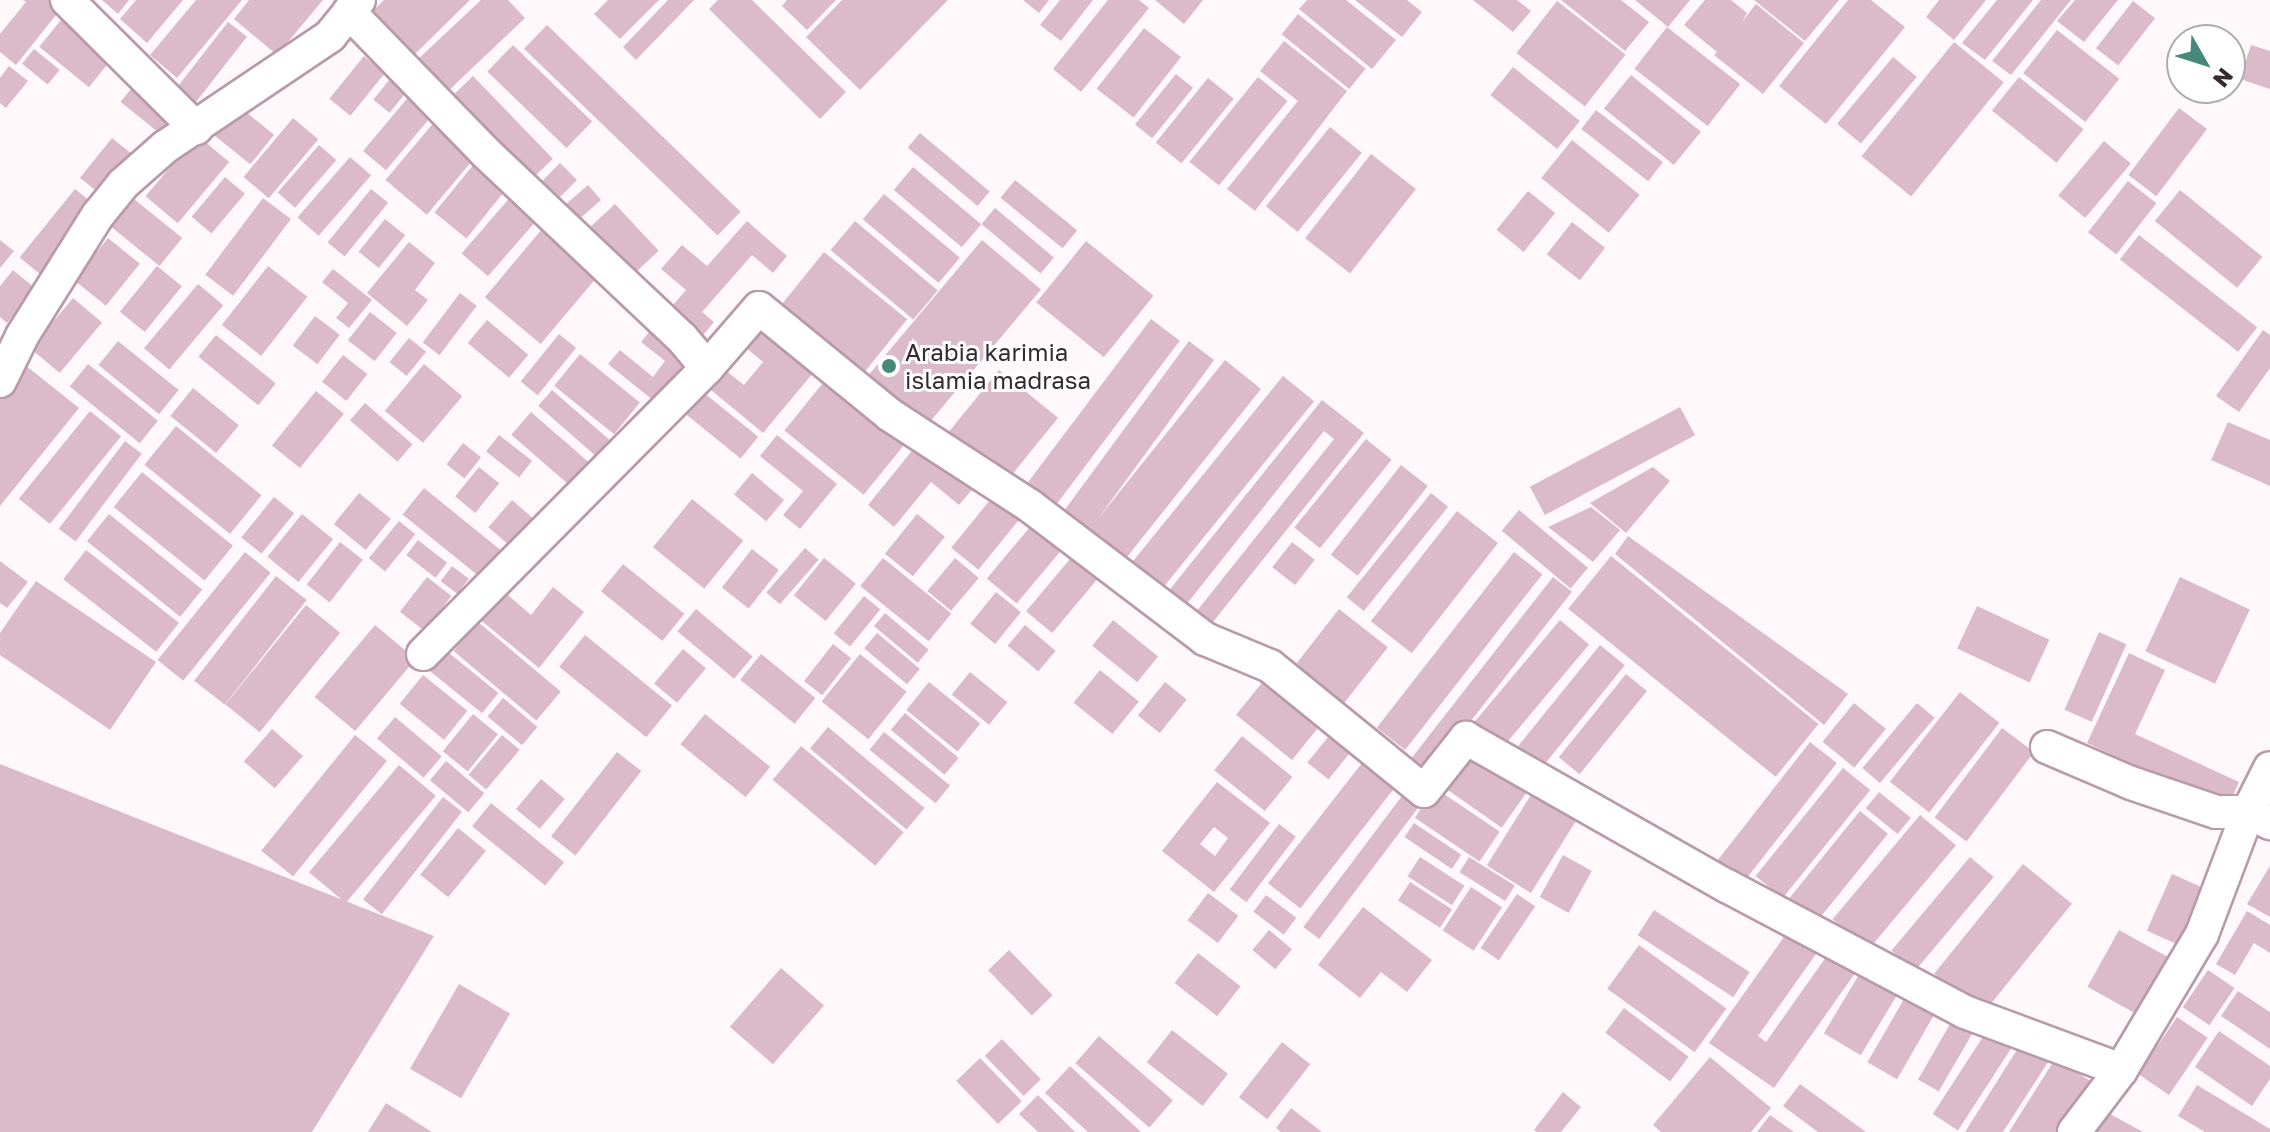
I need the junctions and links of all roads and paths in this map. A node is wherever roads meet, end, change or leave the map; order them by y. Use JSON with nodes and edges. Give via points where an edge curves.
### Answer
{"nodes":[{"id":1,"x":67,"y":0,"type":"edge"},
{"id":2,"x":354,"y":6,"type":"edge"},
{"id":3,"x":196,"y":128,"type":"junction"},
{"id":4,"x":707,"y":368,"type":"junction"},
{"id":5,"x":0,"y":381,"type":"edge"},
{"id":6,"x":423,"y":654,"type":"dead end"},
{"id":7,"x":2047,"y":747,"type":"dead end"},
{"id":8,"x":2270,"y":768,"type":"edge"},
{"id":9,"x":2259,"y":818,"type":"edge"},
{"id":10,"x":2121,"y":1070,"type":"junction"},
{"id":11,"x":2074,"y":1132,"type":"edge"}],
"edges":[{"from":1,"to":3,"type":"street"},
{"from":2,"to":3,"type":"street","via":[[330,36]]},
{"from":2,"to":4,"type":"street","via":[[485,152],[682,338]]},
{"from":3,"to":5,"type":"street","via":[[123,184],[98,215]]},
{"from":4,"to":6,"type":"street"},
{"from":4,"to":10,"type":"street","via":[[759,308],[890,415],[1030,506],[1205,639],[1270,666],[1424,791],[1466,738],[1727,886],[1965,1012]]},
{"from":7,"to":9,"type":"street","via":[[2216,812]]},
{"from":8,"to":9,"type":"street"},
{"from":9,"to":10,"type":"street","via":[[2202,934]]},
{"from":10,"to":11,"type":"street"}]}
